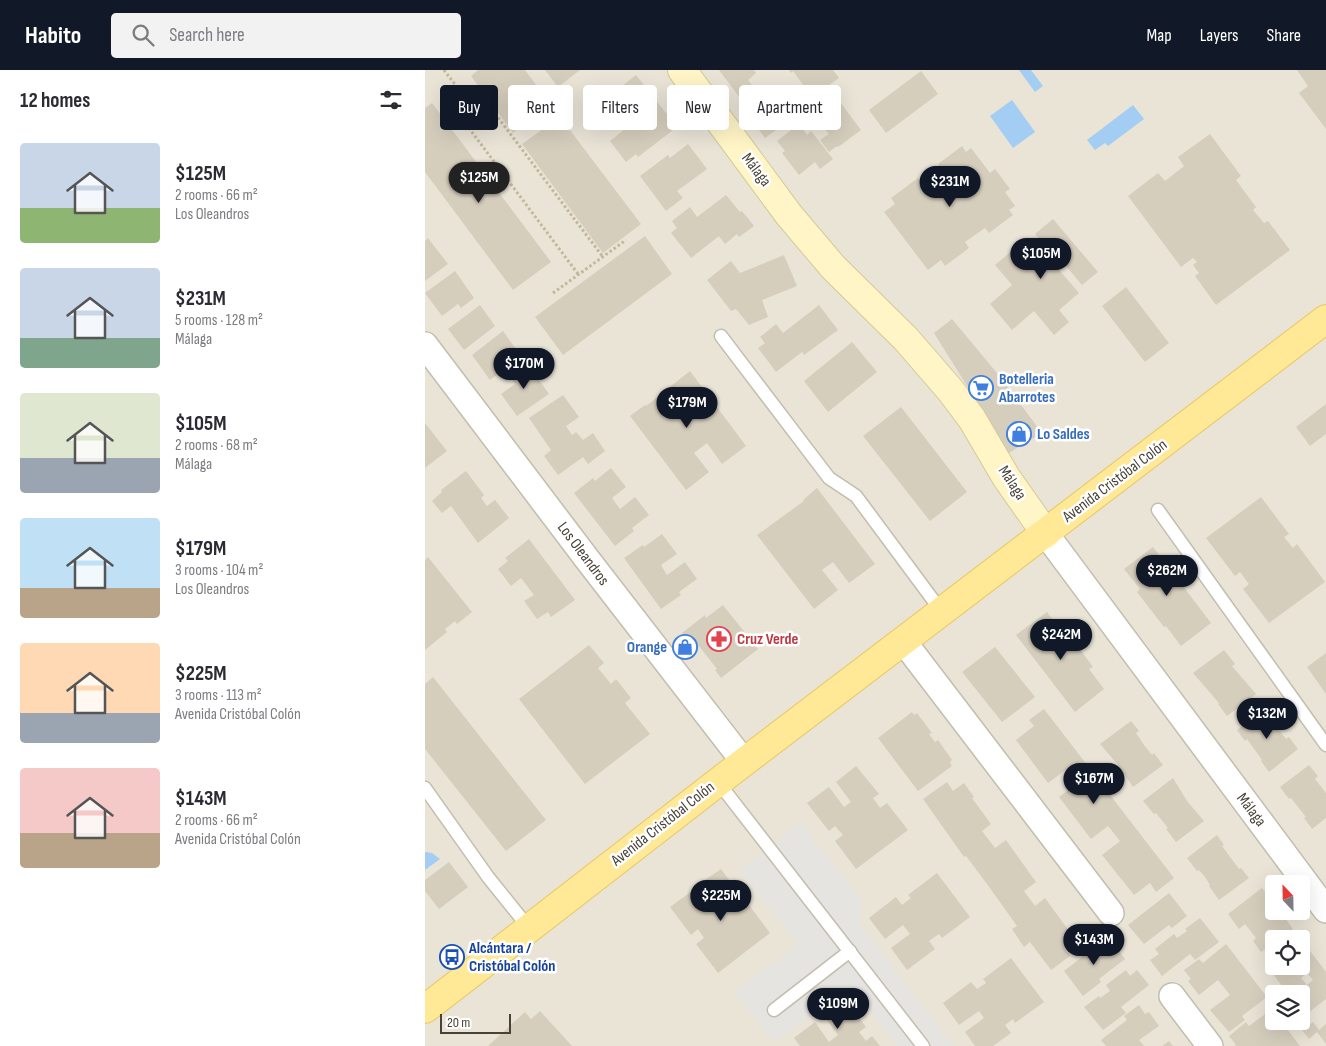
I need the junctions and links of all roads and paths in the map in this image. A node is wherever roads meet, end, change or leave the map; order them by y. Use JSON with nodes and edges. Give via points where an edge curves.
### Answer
{"nodes":[{"id":1,"x":444,"y":70,"type":"edge"},
{"id":2,"x":682,"y":70,"type":"edge"},
{"id":3,"x":455,"y":85,"type":"edge"},
{"id":4,"x":498,"y":117,"type":"edge"},
{"id":5,"x":470,"y":130,"type":"edge"},
{"id":6,"x":626,"y":240,"type":"dead end"},
{"id":7,"x":603,"y":257,"type":"junction"},
{"id":8,"x":579,"y":274,"type":"junction"},
{"id":9,"x":553,"y":293,"type":"dead end"},
{"id":10,"x":1326,"y":319,"type":"edge"},
{"id":11,"x":721,"y":336,"type":"dead end"},
{"id":12,"x":425,"y":345,"type":"edge"},
{"id":13,"x":1158,"y":510,"type":"dead end"},
{"id":14,"x":1045,"y":534,"type":"junction"},
{"id":15,"x":942,"y":612,"type":"junction"},
{"id":16,"x":904,"y":642,"type":"junction"},
{"id":17,"x":1326,"y":745,"type":"edge"},
{"id":18,"x":744,"y":762,"type":"junction"},
{"id":19,"x":718,"y":782,"type":"junction"},
{"id":20,"x":425,"y":788,"type":"edge"},
{"id":21,"x":1326,"y":910,"type":"edge"},
{"id":22,"x":1111,"y":913,"type":"dead end"},
{"id":23,"x":529,"y":928,"type":"junction"},
{"id":24,"x":850,"y":951,"type":"junction"},
{"id":25,"x":1172,"y":996,"type":"dead end"},
{"id":26,"x":425,"y":1009,"type":"edge"},
{"id":27,"x":774,"y":1010,"type":"dead end"},
{"id":28,"x":923,"y":1046,"type":"edge"},
{"id":29,"x":1210,"y":1046,"type":"edge"}],
"edges":[{"from":1,"to":3,"type":"path"},
{"from":2,"to":14,"type":"street","name":"Málaga","via":[[789,215],[833,267],[906,339],[951,391]]},
{"from":4,"to":7,"type":"path"},
{"from":5,"to":8,"type":"path"},
{"from":6,"to":7,"type":"path"},
{"from":7,"to":8,"type":"path"},
{"from":8,"to":9,"type":"path"},
{"from":10,"to":14,"type":"main road","name":"Avenida Cristóbal Colón"},
{"from":11,"to":15,"type":"lane","via":[[829,478],[856,496]]},
{"from":12,"to":18,"type":"street","name":"Los Oleandros"},
{"from":13,"to":17,"type":"lane"},
{"from":14,"to":15,"type":"main road","name":"Avenida Cristóbal Colón"},
{"from":14,"to":21,"type":"street","name":"Málaga"},
{"from":15,"to":16,"type":"main road","name":"Avenida Cristóbal Colón"},
{"from":16,"to":18,"type":"main road","name":"Avenida Cristóbal Colón"},
{"from":16,"to":22,"type":"street"},
{"from":18,"to":19,"type":"main road","name":"Avenida Cristóbal Colón"},
{"from":19,"to":23,"type":"main road","name":"Avenida Cristóbal Colón"},
{"from":19,"to":24,"type":"lane"},
{"from":20,"to":23,"type":"lane"},
{"from":23,"to":26,"type":"main road","name":"Avenida Cristóbal Colón"},
{"from":24,"to":27,"type":"lane"},
{"from":24,"to":28,"type":"lane"},
{"from":25,"to":29,"type":"street"}]}
